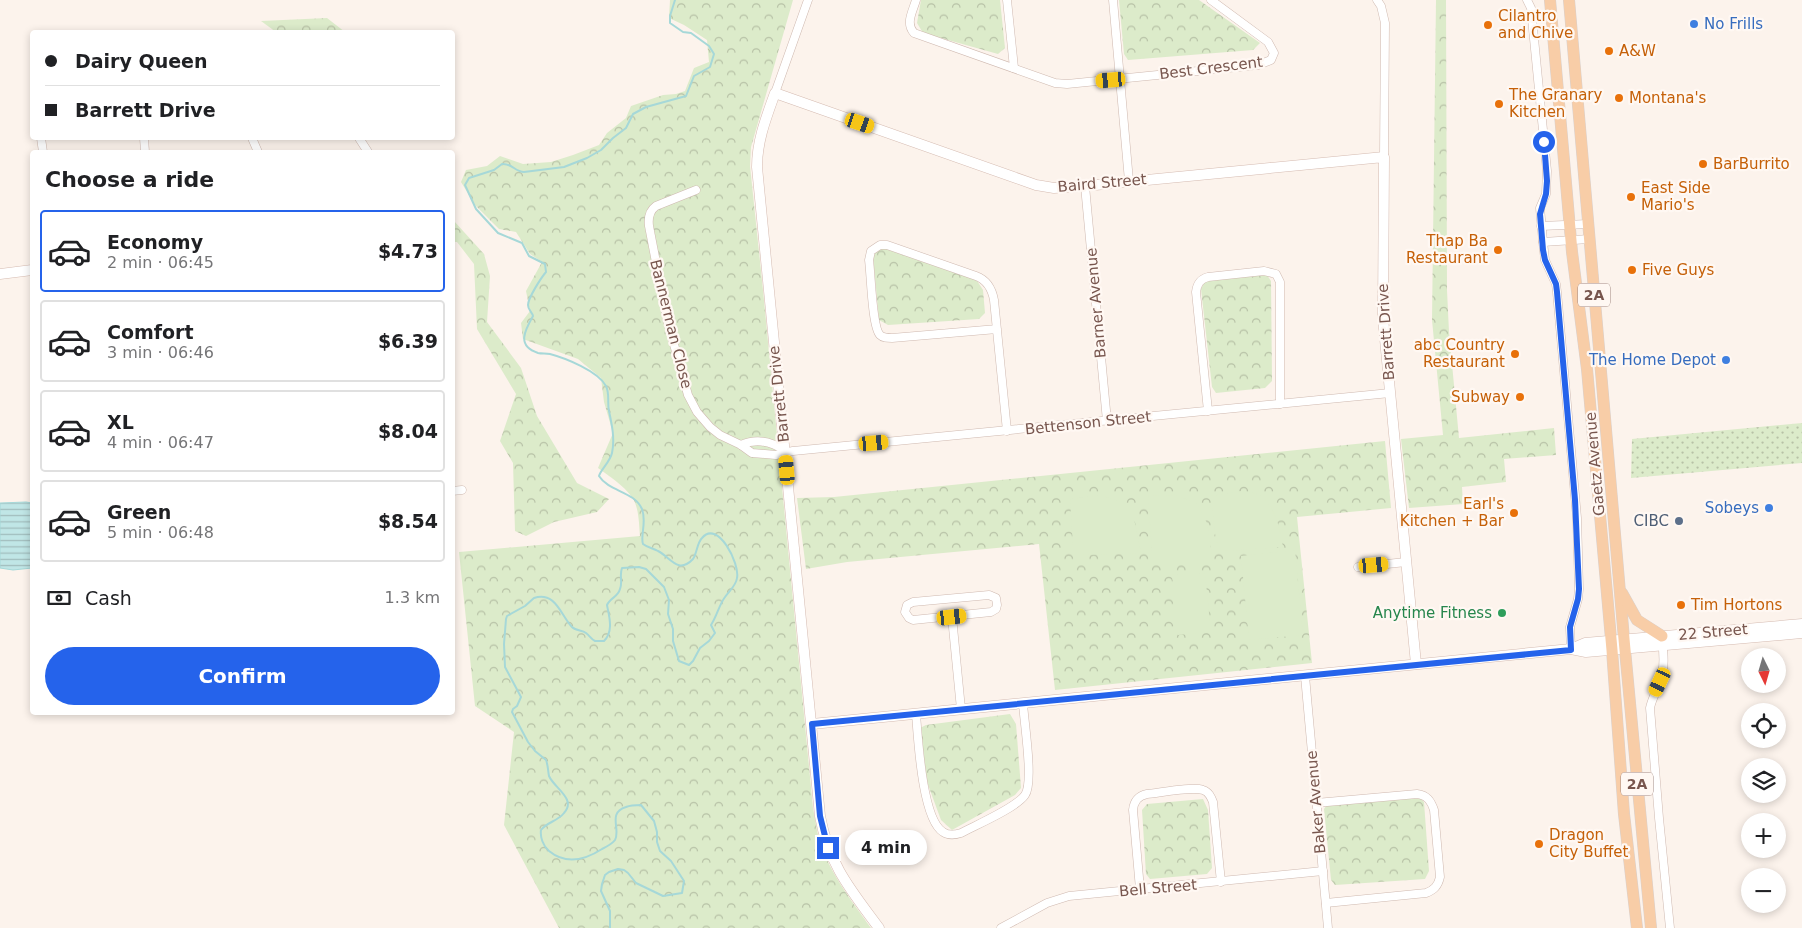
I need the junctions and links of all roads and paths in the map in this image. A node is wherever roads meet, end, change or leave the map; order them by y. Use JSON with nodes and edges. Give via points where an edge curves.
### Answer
{"nodes":[{"id":1,"x":808,"y":0,"type":"edge"},
{"id":2,"x":916,"y":0,"type":"edge"},
{"id":3,"x":1007,"y":0,"type":"edge"},
{"id":4,"x":1113,"y":0,"type":"edge"},
{"id":5,"x":1211,"y":0,"type":"edge"},
{"id":6,"x":1378,"y":0,"type":"edge"},
{"id":7,"x":1528,"y":0,"type":"edge"},
{"id":8,"x":1550,"y":0,"type":"edge"},
{"id":9,"x":1569,"y":1,"type":"edge"},
{"id":10,"x":1014,"y":68,"type":"junction"},
{"id":11,"x":1120,"y":79,"type":"junction"},
{"id":12,"x":776,"y":94,"type":"junction"},
{"id":13,"x":1384,"y":157,"type":"junction"},
{"id":14,"x":1129,"y":181,"type":"junction"},
{"id":15,"x":1085,"y":186,"type":"junction"},
{"id":16,"x":696,"y":190,"type":"dead end"},
{"id":17,"x":1570,"y":224,"type":"junction"},
{"id":18,"x":1588,"y":224,"type":"junction"},
{"id":19,"x":1541,"y":226,"type":"junction"},
{"id":20,"x":1589,"y":239,"type":"junction"},
{"id":21,"x":1572,"y":240,"type":"junction"},
{"id":22,"x":1543,"y":242,"type":"junction"},
{"id":23,"x":30,"y":270,"type":"edge"},
{"id":24,"x":0,"y":274,"type":"edge"},
{"id":25,"x":997,"y":328,"type":"junction"},
{"id":26,"x":1390,"y":393,"type":"junction"},
{"id":27,"x":1280,"y":404,"type":"junction"},
{"id":28,"x":1208,"y":411,"type":"junction"},
{"id":29,"x":1108,"y":421,"type":"junction"},
{"id":30,"x":1007,"y":431,"type":"junction"},
{"id":31,"x":741,"y":445,"type":"junction"},
{"id":32,"x":785,"y":452,"type":"junction"},
{"id":33,"x":462,"y":490,"type":"dead end"},
{"id":34,"x":455,"y":491,"type":"edge"},
{"id":35,"x":1406,"y":562,"type":"junction"},
{"id":36,"x":1358,"y":567,"type":"dead end"},
{"id":37,"x":1620,"y":588,"type":"junction"},
{"id":38,"x":952,"y":617,"type":"junction"},
{"id":39,"x":1802,"y":624,"type":"edge"},
{"id":40,"x":1802,"y":633,"type":"edge"},
{"id":41,"x":1662,"y":640,"type":"junction"},
{"id":42,"x":1624,"y":644,"type":"junction"},
{"id":43,"x":1611,"y":645,"type":"junction"},
{"id":44,"x":1571,"y":650,"type":"junction"},
{"id":45,"x":1416,"y":664,"type":"junction"},
{"id":46,"x":1305,"y":676,"type":"junction"},
{"id":47,"x":1023,"y":703,"type":"junction"},
{"id":48,"x":961,"y":709,"type":"junction"},
{"id":49,"x":916,"y":714,"type":"junction"},
{"id":50,"x":812,"y":724,"type":"junction"},
{"id":51,"x":1316,"y":803,"type":"junction"},
{"id":52,"x":1323,"y":871,"type":"junction"},
{"id":53,"x":1222,"y":882,"type":"junction"},
{"id":54,"x":1140,"y":890,"type":"junction"},
{"id":55,"x":1326,"y":903,"type":"junction"},
{"id":56,"x":880,"y":928,"type":"edge"},
{"id":57,"x":1000,"y":928,"type":"edge"},
{"id":58,"x":1328,"y":928,"type":"edge"},
{"id":59,"x":1636,"y":928,"type":"edge"},
{"id":60,"x":1651,"y":928,"type":"edge"},
{"id":61,"x":1670,"y":928,"type":"edge"}],
"edges":[{"from":1,"to":12,"type":"street","name":"Barrett Drive"},
{"from":2,"to":10,"type":"street","via":[[910,22],[914,33]]},
{"from":3,"to":10,"type":"street"},
{"from":4,"to":11,"type":"street"},
{"from":5,"to":11,"type":"street","name":"Best Crescent","via":[[1268,42],[1274,53],[1271,60],[1258,66]]},
{"from":6,"to":13,"type":"street","name":"Barrett Drive","via":[[1384,23]]},
{"from":7,"to":19,"type":"street","via":[[1547,171],[1546,194],[1540,208]]},
{"from":8,"to":17,"type":"main road","name":"Gaetz Avenue","number":"2A"},
{"from":9,"to":18,"type":"main road","name":"Gaetz Avenue","number":"2A"},
{"from":10,"to":11,"type":"street","via":[[1060,84]]},
{"from":11,"to":14,"type":"street"},
{"from":12,"to":15,"type":"street","name":"Baird Street","via":[[1036,185],[1054,188]]},
{"from":12,"to":32,"type":"street","name":"Barrett Drive","via":[[762,132],[757,167]]},
{"from":13,"to":14,"type":"street","name":"Baird Street"},
{"from":13,"to":26,"type":"street","name":"Barrett Drive","via":[[1382,302]]},
{"from":14,"to":15,"type":"street","name":"Baird Street"},
{"from":15,"to":29,"type":"street","name":"Barner Avenue"},
{"from":16,"to":31,"type":"street","name":"Bannerman Close","via":[[653,209],[649,226],[666,313],[688,395],[710,427]]},
{"from":17,"to":18,"type":"street"},
{"from":17,"to":19,"type":"street"},
{"from":17,"to":21,"type":"main road","name":"Gaetz Avenue","number":"2A"},
{"from":18,"to":20,"type":"main road","name":"Gaetz Avenue","number":"2A"},
{"from":19,"to":22,"type":"street"},
{"from":20,"to":21,"type":"street"},
{"from":20,"to":37,"type":"main road","name":"Gaetz Avenue","number":"2A"},
{"from":21,"to":22,"type":"street"},
{"from":21,"to":43,"type":"main road","name":"Gaetz Avenue","number":"2A","via":[[1587,368]]},
{"from":22,"to":44,"type":"street","via":[[1545,260],[1557,292],[1576,518],[1579,589],[1570,627]]},
{"from":23,"to":24,"type":"street"},
{"from":25,"to":25,"type":"street","via":[[993,294],[981,278],[887,244],[871,251],[875,323],[881,336],[892,338]]},
{"from":25,"to":30,"type":"street"},
{"from":26,"to":27,"type":"street","name":"Bettenson Street"},
{"from":26,"to":35,"type":"street","name":"Barrett Drive"},
{"from":27,"to":28,"type":"street","name":"Bettenson Street"},
{"from":27,"to":28,"type":"street","via":[[1280,282],[1272,272],[1254,272],[1208,277],[1198,285],[1196,292]]},
{"from":28,"to":29,"type":"street","name":"Bettenson Street"},
{"from":29,"to":30,"type":"street","name":"Bettenson Street"},
{"from":30,"to":32,"type":"street","name":"Bettenson Street"},
{"from":31,"to":32,"type":"street","name":"Bettenson Street","via":[[752,453],[776,455]]},
{"from":31,"to":32,"type":"street","via":[[752,440],[775,444]]},
{"from":32,"to":50,"type":"street","name":"Barrett Drive"},
{"from":33,"to":34,"type":"street"},
{"from":35,"to":36,"type":"street"},
{"from":35,"to":45,"type":"street","name":"Barrett Drive"},
{"from":37,"to":41,"type":"main road","via":[[1640,624]]},
{"from":37,"to":42,"type":"main road","name":"Gaetz Avenue","number":"2A"},
{"from":38,"to":38,"type":"street","via":[[991,612],[997,605],[996,598],[989,595],[913,602],[907,605],[905,612],[913,620]]},
{"from":38,"to":48,"type":"street"},
{"from":39,"to":41,"type":"street","name":"22 Street"},
{"from":40,"to":41,"type":"street","name":"22 Street"},
{"from":41,"to":42,"type":"street","name":"22 Street"},
{"from":41,"to":61,"type":"street","via":[[1664,663],[1650,708]]},
{"from":42,"to":43,"type":"street","name":"22 Street"},
{"from":42,"to":60,"type":"main road","name":"Gaetz Avenue","number":"2A"},
{"from":43,"to":44,"type":"street","name":"22 Street","via":[[1585,643]]},
{"from":43,"to":59,"type":"main road","name":"Gaetz Avenue","number":"2A"},
{"from":44,"to":45,"type":"street","name":"22 Street"},
{"from":45,"to":46,"type":"street","name":"22 Street"},
{"from":46,"to":47,"type":"street","name":"22 Street"},
{"from":46,"to":51,"type":"street","name":"Baker Avenue"},
{"from":47,"to":48,"type":"street","name":"22 Street"},
{"from":47,"to":49,"type":"street","via":[[1029,780],[1026,795],[1013,806],[952,835],[942,832],[936,825],[926,797]]},
{"from":48,"to":49,"type":"street","name":"22 Street"},
{"from":49,"to":50,"type":"street","name":"22 Street"},
{"from":50,"to":56,"type":"street","name":"Barrett Drive","via":[[820,816],[828,848],[840,874]]},
{"from":51,"to":52,"type":"street","name":"Baker Avenue"},
{"from":51,"to":55,"type":"street","via":[[1417,794],[1429,800],[1434,810],[1440,877],[1433,890]]},
{"from":52,"to":53,"type":"street","name":"Bell Street"},
{"from":52,"to":55,"type":"street","name":"Baker Avenue"},
{"from":53,"to":54,"type":"street","name":"Bell Street"},
{"from":53,"to":54,"type":"street","via":[[1212,799],[1204,790],[1184,790],[1142,795],[1135,804]]},
{"from":54,"to":57,"type":"street","name":"Bell Street","via":[[1061,898]]},
{"from":55,"to":58,"type":"street","name":"Baker Avenue"}]}
